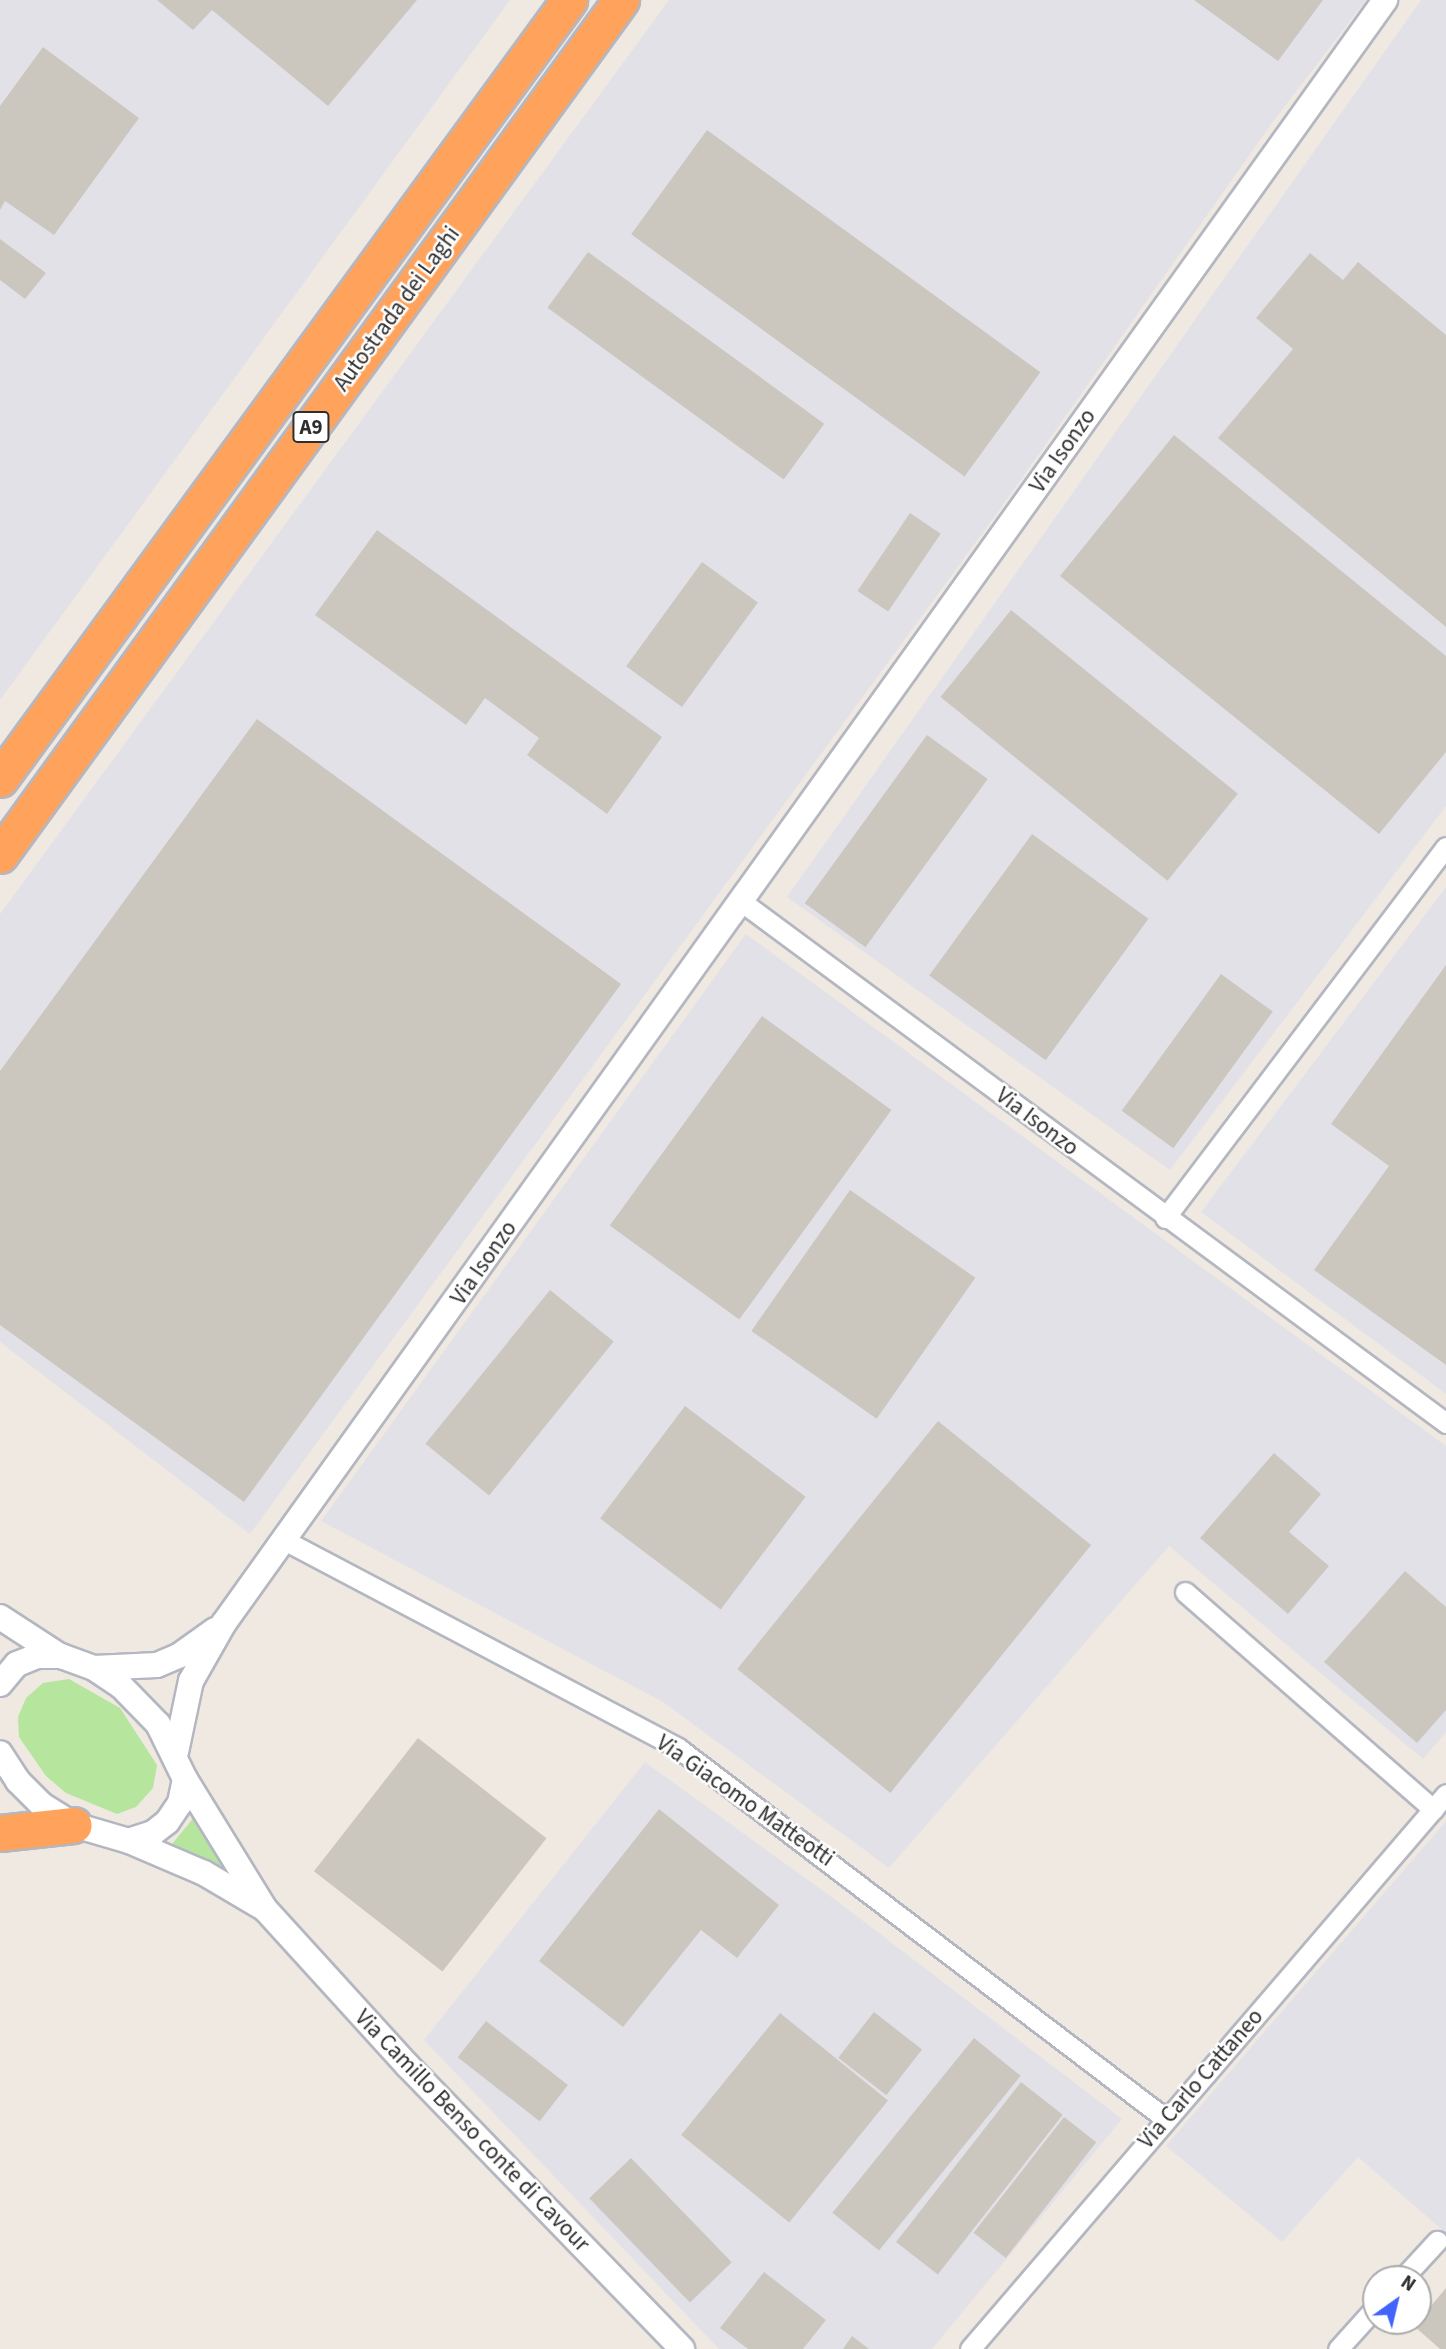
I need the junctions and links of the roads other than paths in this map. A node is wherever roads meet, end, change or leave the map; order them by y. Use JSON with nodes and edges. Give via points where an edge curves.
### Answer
{"nodes":[{"id":1,"x":569,"y":0,"type":"edge"},
{"id":2,"x":621,"y":0,"type":"edge"},
{"id":3,"x":1385,"y":0,"type":"edge"},
{"id":4,"x":104,"y":712,"type":"junction"},
{"id":5,"x":0,"y":779,"type":"edge"},
{"id":6,"x":1446,"y":847,"type":"edge"},
{"id":7,"x":0,"y":855,"type":"edge"},
{"id":8,"x":0,"y":881,"type":"edge"},
{"id":9,"x":742,"y":902,"type":"junction"},
{"id":10,"x":1165,"y":1217,"type":"junction"},
{"id":11,"x":1446,"y":1423,"type":"edge"},
{"id":12,"x":286,"y":1541,"type":"junction"},
{"id":13,"x":1185,"y":1592,"type":"dead end"},
{"id":14,"x":0,"y":1617,"type":"edge"},
{"id":15,"x":224,"y":1623,"type":"junction"},
{"id":16,"x":61,"y":1656,"type":"junction"},
{"id":17,"x":94,"y":1668,"type":"junction"},
{"id":18,"x":0,"y":1684,"type":"edge"},
{"id":19,"x":176,"y":1752,"type":"junction"},
{"id":20,"x":0,"y":1753,"type":"edge"},
{"id":21,"x":185,"y":1779,"type":"junction"},
{"id":22,"x":1440,"y":1801,"type":"edge"},
{"id":23,"x":74,"y":1825,"type":"junction"},
{"id":24,"x":0,"y":1833,"type":"edge"},
{"id":25,"x":129,"y":1841,"type":"junction"},
{"id":26,"x":265,"y":1909,"type":"junction"},
{"id":27,"x":1166,"y":2119,"type":"junction"},
{"id":28,"x":1437,"y":2241,"type":"dead end"},
{"id":29,"x":1415,"y":2265,"type":"edge"},
{"id":30,"x":1362,"y":2322,"type":"edge"},
{"id":31,"x":682,"y":2349,"type":"edge"},
{"id":32,"x":970,"y":2349,"type":"edge"},
{"id":33,"x":1338,"y":2349,"type":"edge"}],
"edges":[{"from":1,"to":5,"type":"highway","name":"Autostrada dei Laghi","number":"A9"},
{"from":2,"to":4,"type":"highway","name":"Autostrada dei Laghi","number":"A9"},
{"from":3,"to":9,"type":"street","name":"Via Isonzo"},
{"from":4,"to":7,"type":"highway","name":"Autostrada dei Laghi","number":"A9"},
{"from":4,"to":8,"type":"highway"},
{"from":6,"to":10,"type":"street"},
{"from":9,"to":10,"type":"street","name":"Via Isonzo"},
{"from":9,"to":12,"type":"street","name":"Via Isonzo"},
{"from":10,"to":11,"type":"street","name":"Via Isonzo"},
{"from":12,"to":15,"type":"street","name":"Via Isonzo"},
{"from":12,"to":27,"type":"street","name":"Via Giacomo Matteotti","via":[[678,1748]]},
{"from":13,"to":22,"type":"street","name":"Via Carlo Cattaneo"},
{"from":14,"to":16,"type":"street"},
{"from":15,"to":17,"type":"street","name":"Via Isonzo","via":[[180,1656],[157,1665]]},
{"from":15,"to":19,"type":"street","name":"Via Isonzo","via":[[191,1681]]},
{"from":16,"to":17,"type":"street"},
{"from":16,"to":18,"type":"street","via":[[37,1656],[17,1664]]},
{"from":17,"to":19,"type":"street","via":[[142,1706]]},
{"from":19,"to":21,"type":"street","name":"Via Camillo Benso conte di Cavour"},
{"from":20,"to":23,"type":"street","name":"Via Camillo Benso conte di Cavour","via":[[18,1782],[42,1805]]},
{"from":21,"to":25,"type":"street","via":[[180,1803],[167,1822],[153,1833]]},
{"from":21,"to":26,"type":"street","name":"Via Camillo Benso conte di Cavour"},
{"from":22,"to":27,"type":"street","name":"Via Carlo Cattaneo"},
{"from":23,"to":24,"type":"highway"},
{"from":23,"to":25,"type":"street","name":"Via Camillo Benso conte di Cavour"},
{"from":25,"to":26,"type":"street","name":"Via Camillo Benso conte di Cavour","via":[[204,1872]]},
{"from":26,"to":31,"type":"street","name":"Via Camillo Benso conte di Cavour","via":[[408,2066]]},
{"from":27,"to":32,"type":"street","name":"Via Carlo Cattaneo"},
{"from":28,"to":29,"type":"street"},
{"from":30,"to":33,"type":"street"}]}
